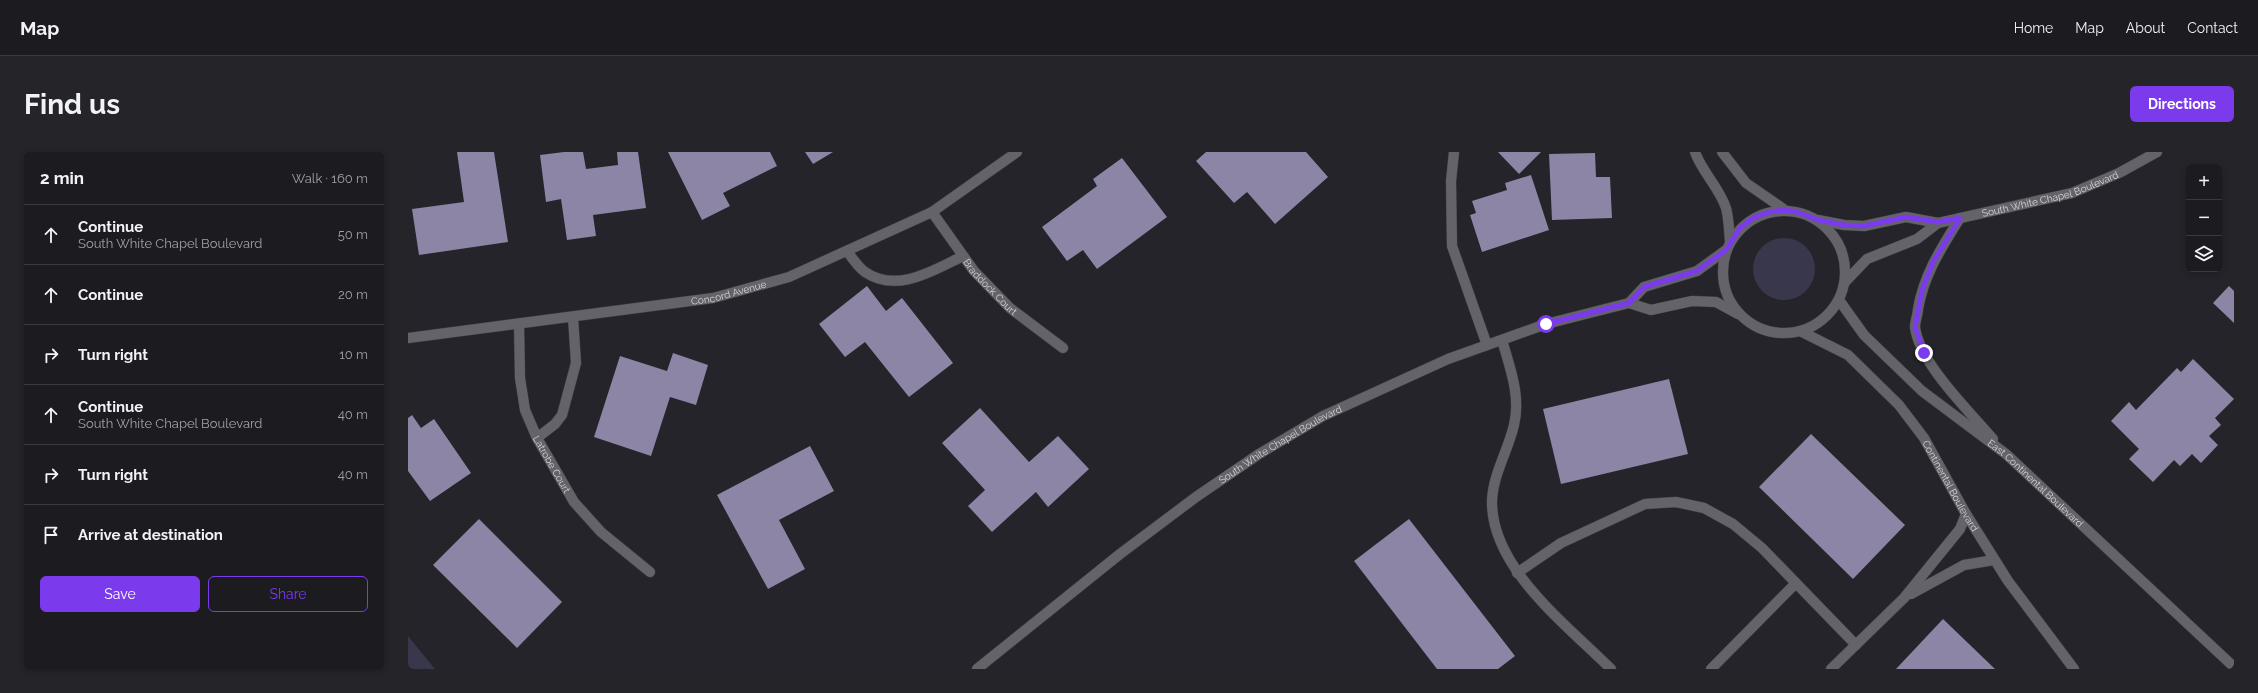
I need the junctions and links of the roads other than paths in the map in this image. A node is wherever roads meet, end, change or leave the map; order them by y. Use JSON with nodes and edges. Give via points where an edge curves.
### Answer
{"nodes":[{"id":1,"x":1017,"y":152,"type":"edge"},
{"id":2,"x":1454,"y":152,"type":"edge"},
{"id":3,"x":1695,"y":152,"type":"edge"},
{"id":4,"x":1722,"y":152,"type":"edge"},
{"id":5,"x":2157,"y":152,"type":"edge"},
{"id":6,"x":1785,"y":210,"type":"junction"},
{"id":7,"x":932,"y":212,"type":"junction"},
{"id":8,"x":1960,"y":218,"type":"junction"},
{"id":9,"x":1818,"y":220,"type":"junction"},
{"id":10,"x":1938,"y":222,"type":"junction"},
{"id":11,"x":1728,"y":246,"type":"junction"},
{"id":12,"x":847,"y":251,"type":"junction"},
{"id":13,"x":963,"y":256,"type":"junction"},
{"id":14,"x":1845,"y":282,"type":"junction"},
{"id":15,"x":1839,"y":300,"type":"junction"},
{"id":16,"x":1629,"y":303,"type":"junction"},
{"id":17,"x":1741,"y":316,"type":"junction"},
{"id":18,"x":574,"y":317,"type":"junction"},
{"id":19,"x":519,"y":324,"type":"junction"},
{"id":20,"x":1800,"y":331,"type":"junction"},
{"id":21,"x":408,"y":338,"type":"edge"},
{"id":22,"x":1502,"y":340,"type":"junction"},
{"id":23,"x":1487,"y":345,"type":"junction"},
{"id":24,"x":1062,"y":348,"type":"dead end"},
{"id":25,"x":537,"y":438,"type":"junction"},
{"id":26,"x":2006,"y":454,"type":"junction"},
{"id":27,"x":1966,"y":514,"type":"junction"},
{"id":28,"x":1994,"y":560,"type":"junction"},
{"id":29,"x":650,"y":572,"type":"dead end"},
{"id":30,"x":1517,"y":573,"type":"junction"},
{"id":31,"x":1796,"y":583,"type":"junction"},
{"id":32,"x":1904,"y":598,"type":"junction"},
{"id":33,"x":1856,"y":645,"type":"junction"},
{"id":34,"x":2234,"y":667,"type":"edge"},
{"id":35,"x":978,"y":669,"type":"edge"},
{"id":36,"x":1611,"y":669,"type":"edge"},
{"id":37,"x":1711,"y":669,"type":"edge"},
{"id":38,"x":1831,"y":669,"type":"edge"},
{"id":39,"x":2074,"y":669,"type":"edge"}],
"edges":[{"from":1,"to":7,"type":"main road","name":"Concord Avenue"},
{"from":2,"to":23,"type":"main road","via":[[1451,181],[1452,246]]},
{"from":3,"to":11,"type":"main road","via":[[1726,208]]},
{"from":4,"to":6,"type":"main road","via":[[1746,183]]},
{"from":5,"to":8,"type":"main road","name":"South White Chapel Boulevard","via":[[2119,174],[2072,192]]},
{"from":6,"to":9,"type":"main road"},
{"from":6,"to":11,"type":"main road","via":[[1753,218],[1740,228]]},
{"from":7,"to":12,"type":"main road","name":"Concord Avenue"},
{"from":7,"to":13,"type":"main road","name":"Braddock Court"},
{"from":8,"to":10,"type":"main road","name":"South White Chapel Boulevard"},
{"from":8,"to":26,"type":"main road","via":[[1933,262],[1922,290],[1915,327],[1924,353],[1939,376]]},
{"from":9,"to":10,"type":"main road","name":"South White Chapel Boulevard","via":[[1864,226],[1906,217]]},
{"from":9,"to":14,"type":"main road","via":[[1831,232],[1840,247],[1845,264]]},
{"from":10,"to":14,"type":"main road","name":"South White Chapel Boulevard","via":[[1917,239],[1867,259]]},
{"from":11,"to":16,"type":"main road","via":[[1697,271],[1644,287]]},
{"from":11,"to":17,"type":"main road","via":[[1723,267],[1724,285],[1730,301]]},
{"from":12,"to":13,"type":"main road","via":[[864,272],[877,278],[893,280],[919,277]]},
{"from":12,"to":18,"type":"main road","name":"Concord Avenue","via":[[789,277],[713,298]]},
{"from":13,"to":24,"type":"main road","name":"Braddock Court","via":[[1010,308]]},
{"from":14,"to":15,"type":"main road"},
{"from":15,"to":20,"type":"main road","via":[[1830,313],[1816,325]]},
{"from":15,"to":26,"type":"main road","name":"East Continental Boulevard","via":[[1864,335],[1922,391]]},
{"from":16,"to":17,"type":"main road","via":[[1651,310],[1692,301],[1716,302]]},
{"from":16,"to":22,"type":"main road","name":"South White Chapel Boulevard","via":[[1546,324]]},
{"from":17,"to":20,"type":"main road","via":[[1769,331]]},
{"from":18,"to":19,"type":"main road","name":"Concord Avenue"},
{"from":18,"to":25,"type":"main road","via":[[576,363],[562,415]]},
{"from":19,"to":21,"type":"main road","name":"Concord Avenue"},
{"from":19,"to":25,"type":"main road","name":"Latrobe Court","via":[[520,378],[524,403]]},
{"from":20,"to":27,"type":"main road","name":"Continental Boulevard","via":[[1848,355],[1899,405],[1924,438]]},
{"from":22,"to":23,"type":"main road","name":"South White Chapel Boulevard"},
{"from":22,"to":30,"type":"main road","via":[[1516,388],[1516,403],[1514,425],[1497,475],[1492,500],[1495,526],[1504,551]]},
{"from":23,"to":35,"type":"main road","name":"South White Chapel Boulevard","via":[[1448,359],[1322,416],[1259,454],[1120,554]]},
{"from":25,"to":29,"type":"main road","name":"Latrobe Court","via":[[574,502],[600,532]]},
{"from":26,"to":34,"type":"main road","name":"East Continental Boulevard"},
{"from":27,"to":28,"type":"main road","name":"Continental Boulevard"},
{"from":27,"to":32,"type":"main road","via":[[1960,529]]},
{"from":28,"to":32,"type":"main road","via":[[1964,565]]},
{"from":28,"to":39,"type":"main road","name":"Continental Boulevard"},
{"from":30,"to":31,"type":"main road","via":[[1561,543],[1645,504],[1676,502],[1704,508],[1733,524],[1762,548]]},
{"from":30,"to":36,"type":"main road"},
{"from":31,"to":33,"type":"main road"},
{"from":31,"to":37,"type":"main road"},
{"from":32,"to":33,"type":"main road"},
{"from":33,"to":38,"type":"main road"}]}
